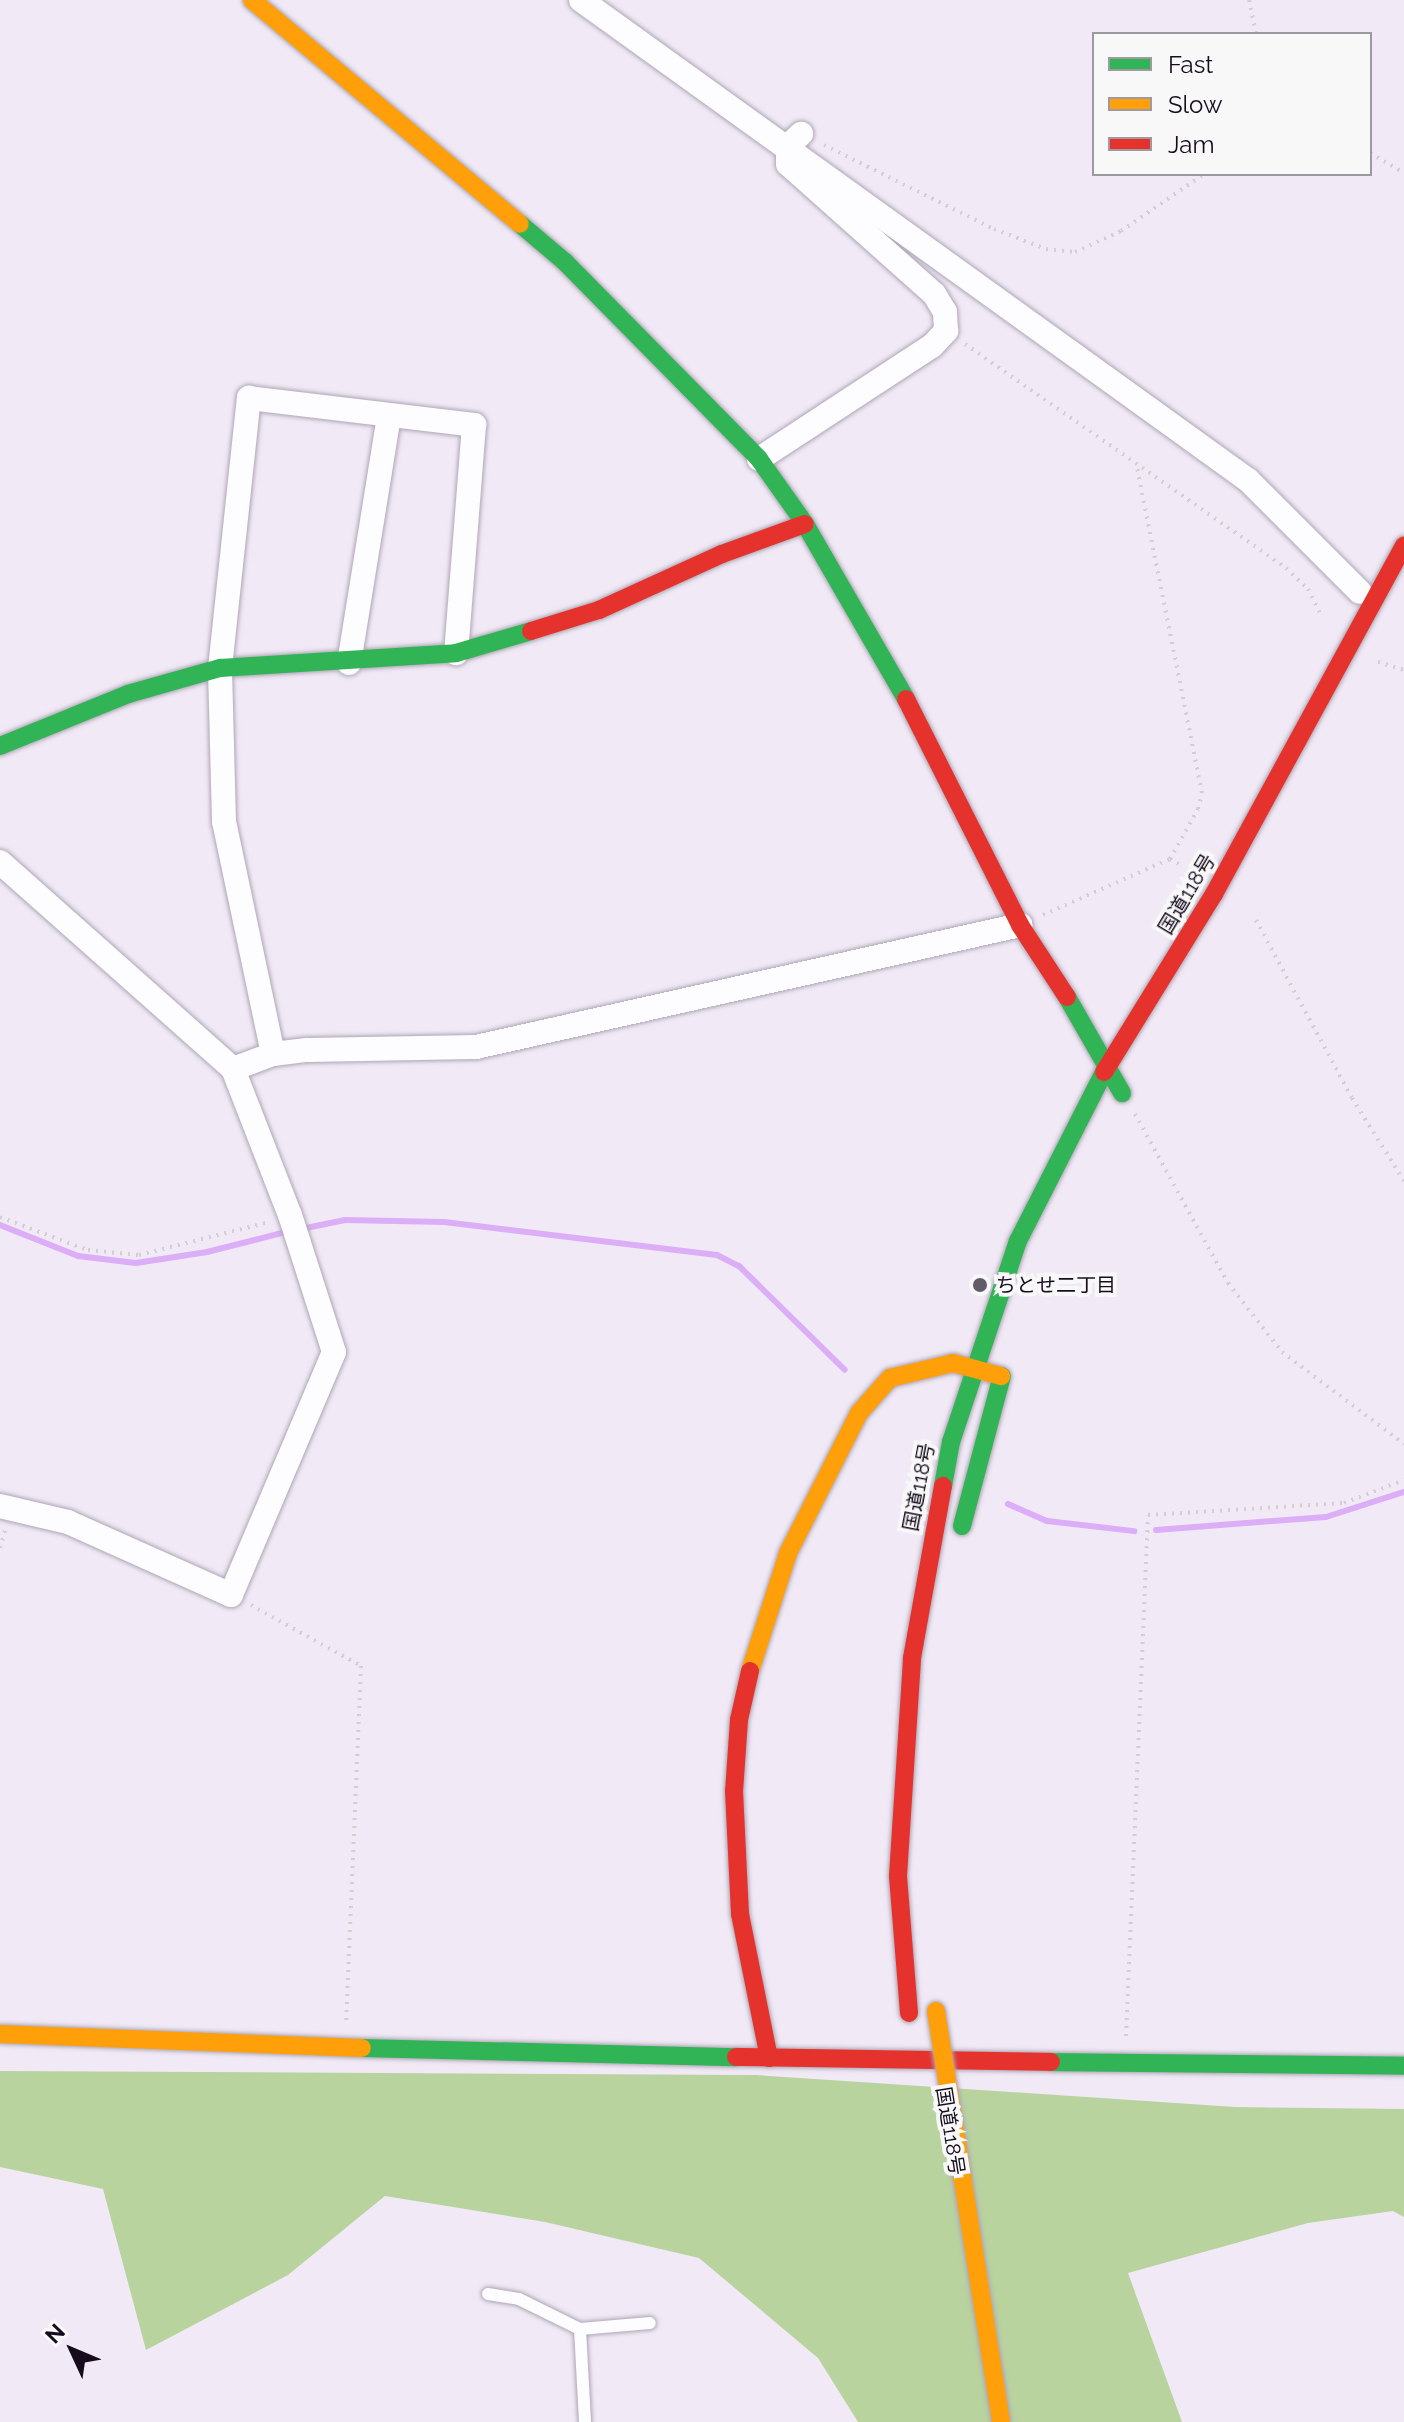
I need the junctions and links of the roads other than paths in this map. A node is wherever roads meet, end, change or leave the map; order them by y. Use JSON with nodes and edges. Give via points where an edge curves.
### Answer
{"nodes":[{"id":1,"x":252,"y":0,"type":"edge"},
{"id":2,"x":581,"y":0,"type":"edge"},
{"id":3,"x":794,"y":140,"type":"junction"},
{"id":4,"x":389,"y":415,"type":"junction"},
{"id":5,"x":759,"y":459,"type":"junction"},
{"id":6,"x":805,"y":524,"type":"junction"},
{"id":7,"x":1404,"y":545,"type":"edge"},
{"id":8,"x":1360,"y":592,"type":"dead end"},
{"id":9,"x":1344,"y":649,"type":"junction"},
{"id":10,"x":456,"y":653,"type":"junction"},
{"id":11,"x":349,"y":663,"type":"junction"},
{"id":12,"x":220,"y":668,"type":"junction"},
{"id":13,"x":0,"y":746,"type":"edge"},
{"id":14,"x":1289,"y":799,"type":"dead end"},
{"id":15,"x":0,"y":862,"type":"edge"},
{"id":16,"x":1020,"y":925,"type":"junction"},
{"id":17,"x":273,"y":1054,"type":"junction"},
{"id":18,"x":1109,"y":1063,"type":"junction"},
{"id":19,"x":1139,"y":1067,"type":"dead end"},
{"id":20,"x":233,"y":1069,"type":"junction"},
{"id":21,"x":976,"y":1367,"type":"junction"},
{"id":22,"x":0,"y":1506,"type":"edge"},
{"id":23,"x":959,"y":1540,"type":"dead end"},
{"id":24,"x":935,"y":2003,"type":"dead end"},
{"id":25,"x":0,"y":2034,"type":"edge"},
{"id":26,"x":769,"y":2058,"type":"junction"},
{"id":27,"x":1404,"y":2066,"type":"edge"},
{"id":28,"x":919,"y":2074,"type":"dead end"},
{"id":29,"x":488,"y":2294,"type":"dead end"},
{"id":30,"x":650,"y":2323,"type":"dead end"},
{"id":31,"x":580,"y":2329,"type":"junction"},
{"id":32,"x":585,"y":2422,"type":"edge"},
{"id":33,"x":1001,"y":2422,"type":"edge"}],
"edges":[{"from":1,"to":5,"type":"main road","via":[[565,262]]},
{"from":2,"to":3,"type":"street"},
{"from":3,"to":5,"type":"street","via":[[788,164],[934,294],[945,312],[946,331],[932,346]]},
{"from":3,"to":8,"type":"street","via":[[1248,480]]},
{"from":4,"to":10,"type":"street","via":[[474,425]]},
{"from":4,"to":11,"type":"street"},
{"from":4,"to":12,"type":"street","via":[[249,398]]},
{"from":5,"to":6,"type":"main road"},
{"from":6,"to":10,"type":"main road","via":[[722,554],[599,610]]},
{"from":6,"to":16,"type":"main road","via":[[962,803]]},
{"from":7,"to":9,"type":"main road","name":"国道118号"},
{"from":9,"to":14,"type":"main road","name":"国道118号"},
{"from":9,"to":18,"type":"main road","name":"国道118号","via":[[1214,894]]},
{"from":10,"to":11,"type":"main road"},
{"from":11,"to":12,"type":"main road"},
{"from":12,"to":13,"type":"main road","via":[[128,694]]},
{"from":12,"to":17,"type":"street","via":[[224,822]]},
{"from":15,"to":20,"type":"street"},
{"from":16,"to":17,"type":"street","via":[[476,1047]]},
{"from":16,"to":18,"type":"main road"},
{"from":17,"to":20,"type":"street"},
{"from":18,"to":19,"type":"main road","via":[[1119,1100]]},
{"from":18,"to":21,"type":"main road","name":"国道118号","via":[[1018,1241]]},
{"from":20,"to":22,"type":"street","via":[[294,1224],[334,1352],[231,1595],[68,1522]]},
{"from":21,"to":23,"type":"main road","via":[[1004,1370]]},
{"from":21,"to":26,"type":"main road","via":[[953,1363],[890,1378],[859,1413],[813,1491],[752,1664],[739,1720],[736,1854],[747,1964]]},
{"from":21,"to":28,"type":"main road","name":"国道118号","via":[[951,1442],[912,1658],[898,1876]]},
{"from":24,"to":33,"type":"main road","name":"国道118号","bridge":true},
{"from":25,"to":26,"type":"main road"},
{"from":26,"to":27,"type":"main road"},
{"from":29,"to":31,"type":"lane","via":[[519,2299]]},
{"from":30,"to":31,"type":"lane"},
{"from":31,"to":32,"type":"lane"}]}
